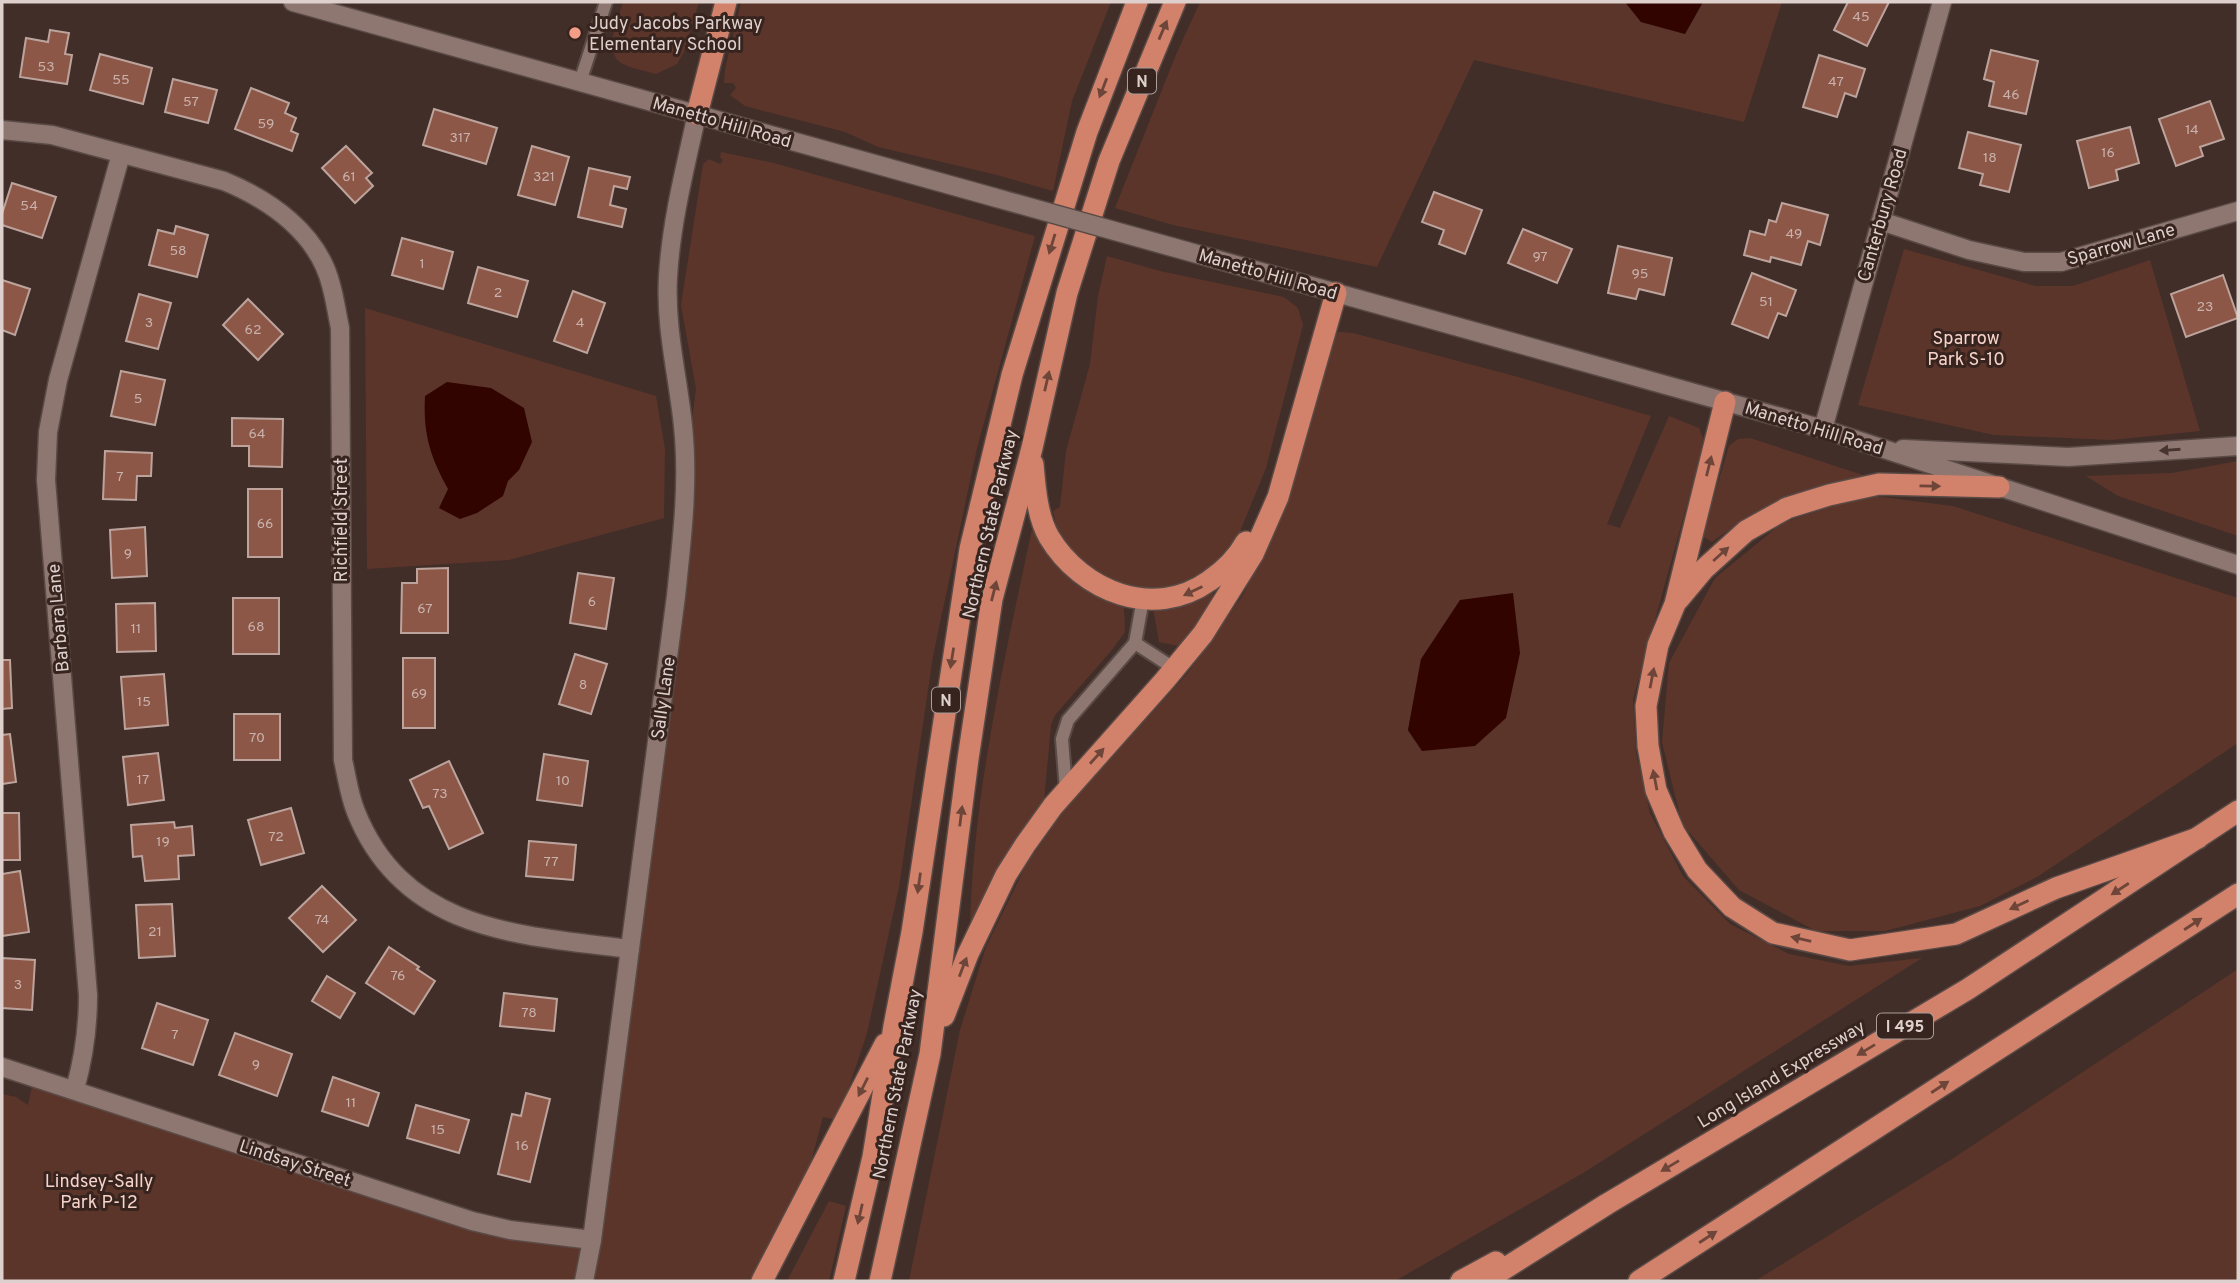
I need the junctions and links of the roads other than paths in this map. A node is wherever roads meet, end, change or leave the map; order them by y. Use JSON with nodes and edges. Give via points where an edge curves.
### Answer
{"nodes":[{"id":1,"x":293,"y":2,"type":"edge"},
{"id":2,"x":606,"y":2,"type":"edge"},
{"id":3,"x":726,"y":2,"type":"edge"},
{"id":4,"x":1137,"y":2,"type":"edge"},
{"id":5,"x":1175,"y":2,"type":"edge"},
{"id":6,"x":1942,"y":2,"type":"edge"},
{"id":7,"x":580,"y":82,"type":"junction"},
{"id":8,"x":697,"y":114,"type":"junction"},
{"id":9,"x":2,"y":130,"type":"edge"},
{"id":10,"x":121,"y":154,"type":"junction"},
{"id":11,"x":2238,"y":211,"type":"edge"},
{"id":12,"x":1881,"y":221,"type":"junction"},
{"id":13,"x":1330,"y":292,"type":"junction"},
{"id":14,"x":1725,"y":402,"type":"junction"},
{"id":15,"x":1823,"y":429,"type":"junction"},
{"id":16,"x":2238,"y":446,"type":"edge"},
{"id":17,"x":1032,"y":448,"type":"junction"},
{"id":18,"x":1880,"y":448,"type":"junction"},
{"id":19,"x":1999,"y":487,"type":"junction"},
{"id":20,"x":2238,"y":565,"type":"edge"},
{"id":21,"x":1143,"y":599,"type":"junction"},
{"id":22,"x":1675,"y":604,"type":"junction"},
{"id":23,"x":1135,"y":643,"type":"junction"},
{"id":24,"x":1175,"y":668,"type":"junction"},
{"id":25,"x":1066,"y":790,"type":"junction"},
{"id":26,"x":2238,"y":811,"type":"edge"},
{"id":27,"x":2198,"y":838,"type":"junction"},
{"id":28,"x":2238,"y":894,"type":"edge"},
{"id":29,"x":630,"y":949,"type":"junction"},
{"id":30,"x":894,"y":1026,"type":"junction"},
{"id":31,"x":930,"y":1054,"type":"junction"},
{"id":32,"x":2,"y":1067,"type":"edge"},
{"id":33,"x":75,"y":1089,"type":"junction"},
{"id":34,"x":1606,"y":1204,"type":"junction"},
{"id":35,"x":593,"y":1240,"type":"junction"},
{"id":36,"x":1643,"y":1279,"type":"edge"},
{"id":37,"x":584,"y":1281,"type":"edge"},
{"id":38,"x":762,"y":1281,"type":"edge"},
{"id":39,"x":844,"y":1281,"type":"edge"},
{"id":40,"x":880,"y":1281,"type":"edge"},
{"id":41,"x":1461,"y":1281,"type":"edge"},
{"id":42,"x":1485,"y":1281,"type":"edge"}],
"edges":[{"from":1,"to":7,"type":"street","name":"Manetto Hill Road"},
{"from":2,"to":7,"type":"lane"},
{"from":3,"to":8,"type":"highway"},
{"from":4,"to":30,"type":"highway","name":"Northern State Parkway","number":"N","one_way":true,"via":[[1087,132],[1012,376],[970,550]]},
{"from":17,"to":5,"type":"highway","name":"Northern State Parkway","number":"N","one_way":true,"via":[[1067,293],[1109,161]]},
{"from":6,"to":12,"type":"street","name":"Canterbury Road"},
{"from":7,"to":8,"type":"street","name":"Manetto Hill Road"},
{"from":8,"to":13,"type":"street","name":"Manetto Hill Road","bridge":true},
{"from":8,"to":29,"type":"street","name":"Sally Lane","via":[[668,278],[668,326],[683,426],[686,496]]},
{"from":9,"to":10,"type":"street","name":"Richfield Street","via":[[52,135]]},
{"from":10,"to":29,"type":"street","name":"Richfield Street","via":[[250,192],[302,232],[331,282],[340,328],[343,760],[355,811],[377,851],[422,897],[470,923],[539,939]]},
{"from":10,"to":33,"type":"street","name":"Barbara Lane","via":[[58,380],[48,432],[46,480],[88,995],[88,1031]]},
{"from":11,"to":12,"type":"street","name":"Sparrow Lane","via":[[2061,262],[2024,262],[1969,250]]},
{"from":12,"to":15,"type":"street","name":"Canterbury Road"},
{"from":13,"to":14,"type":"street","name":"Manetto Hill Road"},
{"from":13,"to":21,"type":"highway","one_way":true,"via":[[1269,490],[1244,546],[1223,571],[1199,588],[1178,597]]},
{"from":13,"to":24,"type":"highway","via":[[1278,497],[1253,554],[1203,634]]},
{"from":14,"to":15,"type":"street","name":"Manetto Hill Road"},
{"from":22,"to":14,"type":"highway","one_way":true},
{"from":15,"to":18,"type":"street","name":"Manetto Hill Road"},
{"from":16,"to":18,"type":"street","one_way":true,"via":[[2068,457]]},
{"from":17,"to":21,"type":"highway","via":[[1040,510],[1047,534],[1061,556],[1082,576],[1115,595]]},
{"from":31,"to":17,"type":"highway","name":"Northern State Parkway","number":"N","one_way":true,"via":[[992,599]]},
{"from":18,"to":19,"type":"street","name":"Manetto Hill Road"},
{"from":19,"to":20,"type":"street","name":"Manetto Hill Road"},
{"from":22,"to":19,"type":"highway","one_way":true,"via":[[1704,569],[1746,531],[1787,508],[1878,484]]},
{"from":21,"to":23,"type":"lane"},
{"from":27,"to":22,"type":"highway","one_way":true,"via":[[2056,888],[1956,934],[1850,950],[1773,933],[1732,907],[1697,870],[1656,790],[1646,706],[1658,645]]},
{"from":23,"to":24,"type":"lane"},
{"from":23,"to":25,"type":"lane","via":[[1068,720],[1062,738]]},
{"from":25,"to":24,"type":"highway","one_way":true},
{"from":31,"to":25,"type":"highway","one_way":true,"via":[[968,954],[1006,875]]},
{"from":26,"to":27,"type":"highway","name":"Long Island Expressway","number":"I 495"},
{"from":27,"to":34,"type":"highway","name":"Long Island Expressway","number":"I 495","one_way":true,"via":[[1968,989]]},
{"from":36,"to":28,"type":"highway","one_way":true},
{"from":29,"to":35,"type":"street","name":"Sally Lane"},
{"from":30,"to":38,"type":"highway","one_way":true},
{"from":30,"to":39,"type":"highway","name":"Northern State Parkway","number":"N","one_way":true,"via":[[873,1157]]},
{"from":31,"to":40,"type":"highway","name":"Northern State Parkway","number":"N"},
{"from":32,"to":33,"type":"street","name":"Lindsay Street"},
{"from":33,"to":35,"type":"street","name":"Lindsay Street","via":[[472,1221]]},
{"from":34,"to":41,"type":"highway"},
{"from":34,"to":42,"type":"highway","name":"Long Island Expressway","number":"I 495"},
{"from":35,"to":37,"type":"street","name":"Sally Lane"}]}
